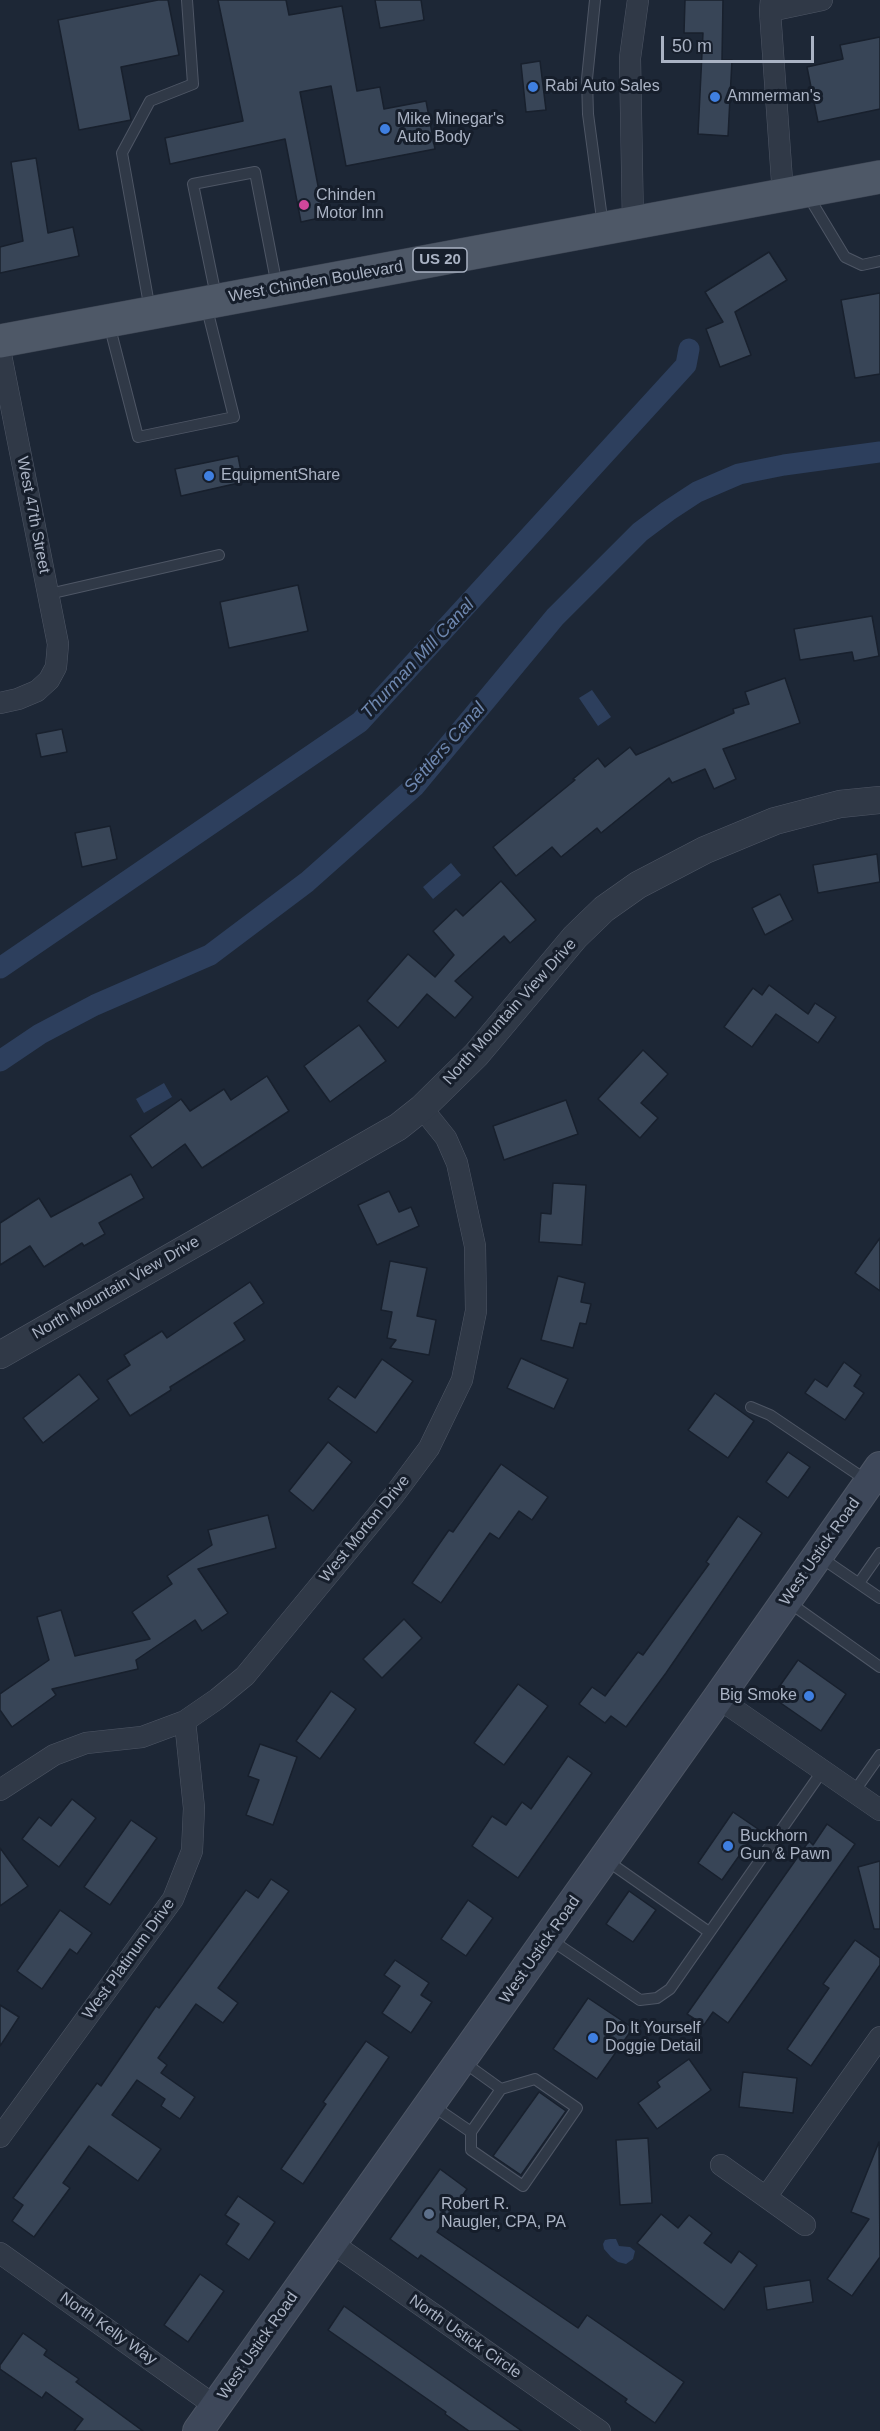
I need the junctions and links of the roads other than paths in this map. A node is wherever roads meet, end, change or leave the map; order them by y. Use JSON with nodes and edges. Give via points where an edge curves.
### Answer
{"nodes":[{"id":1,"x":187,"y":0,"type":"edge"},
{"id":2,"x":594,"y":0,"type":"edge"},
{"id":3,"x":638,"y":0,"type":"edge"},
{"id":4,"x":822,"y":0,"type":"edge"},
{"id":5,"x":770,"y":6,"type":"edge"},
{"id":6,"x":880,"y":177,"type":"edge"},
{"id":7,"x":794,"y":193,"type":"junction"},
{"id":8,"x":618,"y":226,"type":"junction"},
{"id":9,"x":880,"y":261,"type":"edge"},
{"id":10,"x":277,"y":290,"type":"junction"},
{"id":11,"x":211,"y":302,"type":"junction"},
{"id":12,"x":151,"y":314,"type":"junction"},
{"id":13,"x":108,"y":321,"type":"junction"},
{"id":14,"x":0,"y":341,"type":"edge"},
{"id":15,"x":0,"y":350,"type":"edge"},
{"id":16,"x":219,"y":555,"type":"dead end"},
{"id":17,"x":49,"y":594,"type":"junction"},
{"id":18,"x":0,"y":703,"type":"edge"},
{"id":19,"x":880,"y":800,"type":"edge"},
{"id":20,"x":422,"y":1108,"type":"junction"},
{"id":21,"x":0,"y":1355,"type":"edge"},
{"id":22,"x":751,"y":1407,"type":"dead end"},
{"id":23,"x":875,"y":1474,"type":"edge"},
{"id":24,"x":880,"y":1553,"type":"edge"},
{"id":25,"x":818,"y":1556,"type":"junction"},
{"id":26,"x":859,"y":1583,"type":"junction"},
{"id":27,"x":880,"y":1598,"type":"edge"},
{"id":28,"x":786,"y":1601,"type":"junction"},
{"id":29,"x":880,"y":1667,"type":"edge"},
{"id":30,"x":718,"y":1698,"type":"junction"},
{"id":31,"x":185,"y":1721,"type":"junction"},
{"id":32,"x":880,"y":1755,"type":"edge"},
{"id":33,"x":823,"y":1770,"type":"junction"},
{"id":34,"x":0,"y":1790,"type":"edge"},
{"id":35,"x":854,"y":1792,"type":"junction"},
{"id":36,"x":880,"y":1810,"type":"edge"},
{"id":37,"x":604,"y":1859,"type":"junction"},
{"id":38,"x":709,"y":1932,"type":"junction"},
{"id":39,"x":548,"y":1938,"type":"junction"},
{"id":40,"x":880,"y":2037,"type":"edge"},
{"id":41,"x":461,"y":2061,"type":"junction"},
{"id":42,"x":501,"y":2090,"type":"junction"},
{"id":43,"x":430,"y":2104,"type":"junction"},
{"id":44,"x":471,"y":2132,"type":"junction"},
{"id":45,"x":0,"y":2137,"type":"edge"},
{"id":46,"x":721,"y":2165,"type":"dead end"},
{"id":47,"x":766,"y":2197,"type":"junction"},
{"id":48,"x":805,"y":2225,"type":"dead end"},
{"id":49,"x":332,"y":2243,"type":"junction"},
{"id":50,"x":0,"y":2253,"type":"edge"},
{"id":51,"x":215,"y":2406,"type":"junction"},
{"id":52,"x":198,"y":2431,"type":"edge"},
{"id":53,"x":600,"y":2431,"type":"edge"}],
"edges":[{"from":1,"to":12,"type":"lane","via":[[193,84],[150,100],[122,153]]},
{"from":2,"to":8,"type":"lane","via":[[588,114]]},
{"from":3,"to":8,"type":"street"},
{"from":4,"to":5,"type":"street"},
{"from":5,"to":7,"type":"street"},
{"from":6,"to":7,"type":"main road","name":"West Chinden Boulevard","number":"US 20"},
{"from":7,"to":8,"type":"main road","name":"West Chinden Boulevard","number":"US 20"},
{"from":7,"to":9,"type":"lane","via":[[845,257],[862,265]]},
{"from":8,"to":10,"type":"main road","name":"West Chinden Boulevard","number":"US 20"},
{"from":10,"to":11,"type":"main road","name":"West Chinden Boulevard","number":"US 20"},
{"from":10,"to":11,"type":"lane","via":[[255,172],[193,184]]},
{"from":11,"to":12,"type":"main road","name":"West Chinden Boulevard","number":"US 20"},
{"from":11,"to":13,"type":"lane","via":[[234,417],[138,437]]},
{"from":12,"to":13,"type":"main road","name":"West Chinden Boulevard","number":"US 20"},
{"from":13,"to":14,"type":"main road","name":"West Chinden Boulevard","number":"US 20"},
{"from":15,"to":17,"type":"street","name":"West 47th Street"},
{"from":16,"to":17,"type":"lane"},
{"from":17,"to":18,"type":"street","name":"West 47th Street","via":[[58,644],[56,667],[38,691]]},
{"from":19,"to":20,"type":"street","name":"North Mountain View Drive","via":[[840,804],[775,821],[705,850],[638,885],[604,909],[575,937],[476,1055]]},
{"from":20,"to":21,"type":"street","name":"North Mountain View Drive","via":[[398,1127]]},
{"from":20,"to":31,"type":"street","name":"West Morton Drive","via":[[446,1138],[457,1163],[475,1246],[476,1311],[462,1380],[429,1448],[394,1495],[245,1676]]},
{"from":22,"to":23,"type":"lane"},
{"from":23,"to":25,"type":"main road","name":"West Ustick Road"},
{"from":24,"to":26,"type":"lane"},
{"from":25,"to":26,"type":"lane"},
{"from":25,"to":28,"type":"main road","name":"West Ustick Road"},
{"from":26,"to":27,"type":"lane"},
{"from":28,"to":29,"type":"lane"},
{"from":28,"to":30,"type":"main road","name":"West Ustick Road"},
{"from":30,"to":33,"type":"street"},
{"from":30,"to":37,"type":"main road","name":"West Ustick Road"},
{"from":31,"to":34,"type":"street","name":"West Morton Drive","via":[[142,1737],[86,1743],[54,1755]]},
{"from":31,"to":45,"type":"street","name":"West Platinum Drive","via":[[194,1808],[192,1851],[173,1899]]},
{"from":32,"to":35,"type":"lane"},
{"from":33,"to":35,"type":"street"},
{"from":33,"to":38,"type":"lane"},
{"from":35,"to":36,"type":"street"},
{"from":37,"to":38,"type":"lane"},
{"from":37,"to":39,"type":"main road","name":"West Ustick Road"},
{"from":38,"to":39,"type":"lane","via":[[670,1989],[657,1998],[640,2000]]},
{"from":39,"to":41,"type":"main road","name":"West Ustick Road"},
{"from":40,"to":47,"type":"street"},
{"from":41,"to":42,"type":"lane"},
{"from":41,"to":43,"type":"main road","name":"West Ustick Road"},
{"from":42,"to":44,"type":"lane"},
{"from":42,"to":44,"type":"lane","via":[[535,2079],[577,2108],[523,2186],[471,2150]]},
{"from":43,"to":44,"type":"lane"},
{"from":43,"to":49,"type":"main road","name":"West Ustick Road"},
{"from":46,"to":47,"type":"street"},
{"from":47,"to":48,"type":"street"},
{"from":49,"to":51,"type":"main road","name":"West Ustick Road"},
{"from":49,"to":53,"type":"street","name":"North Ustick Circle"},
{"from":50,"to":51,"type":"street","name":"North Kelly Way"},
{"from":51,"to":52,"type":"main road","name":"West Ustick Road"}]}
